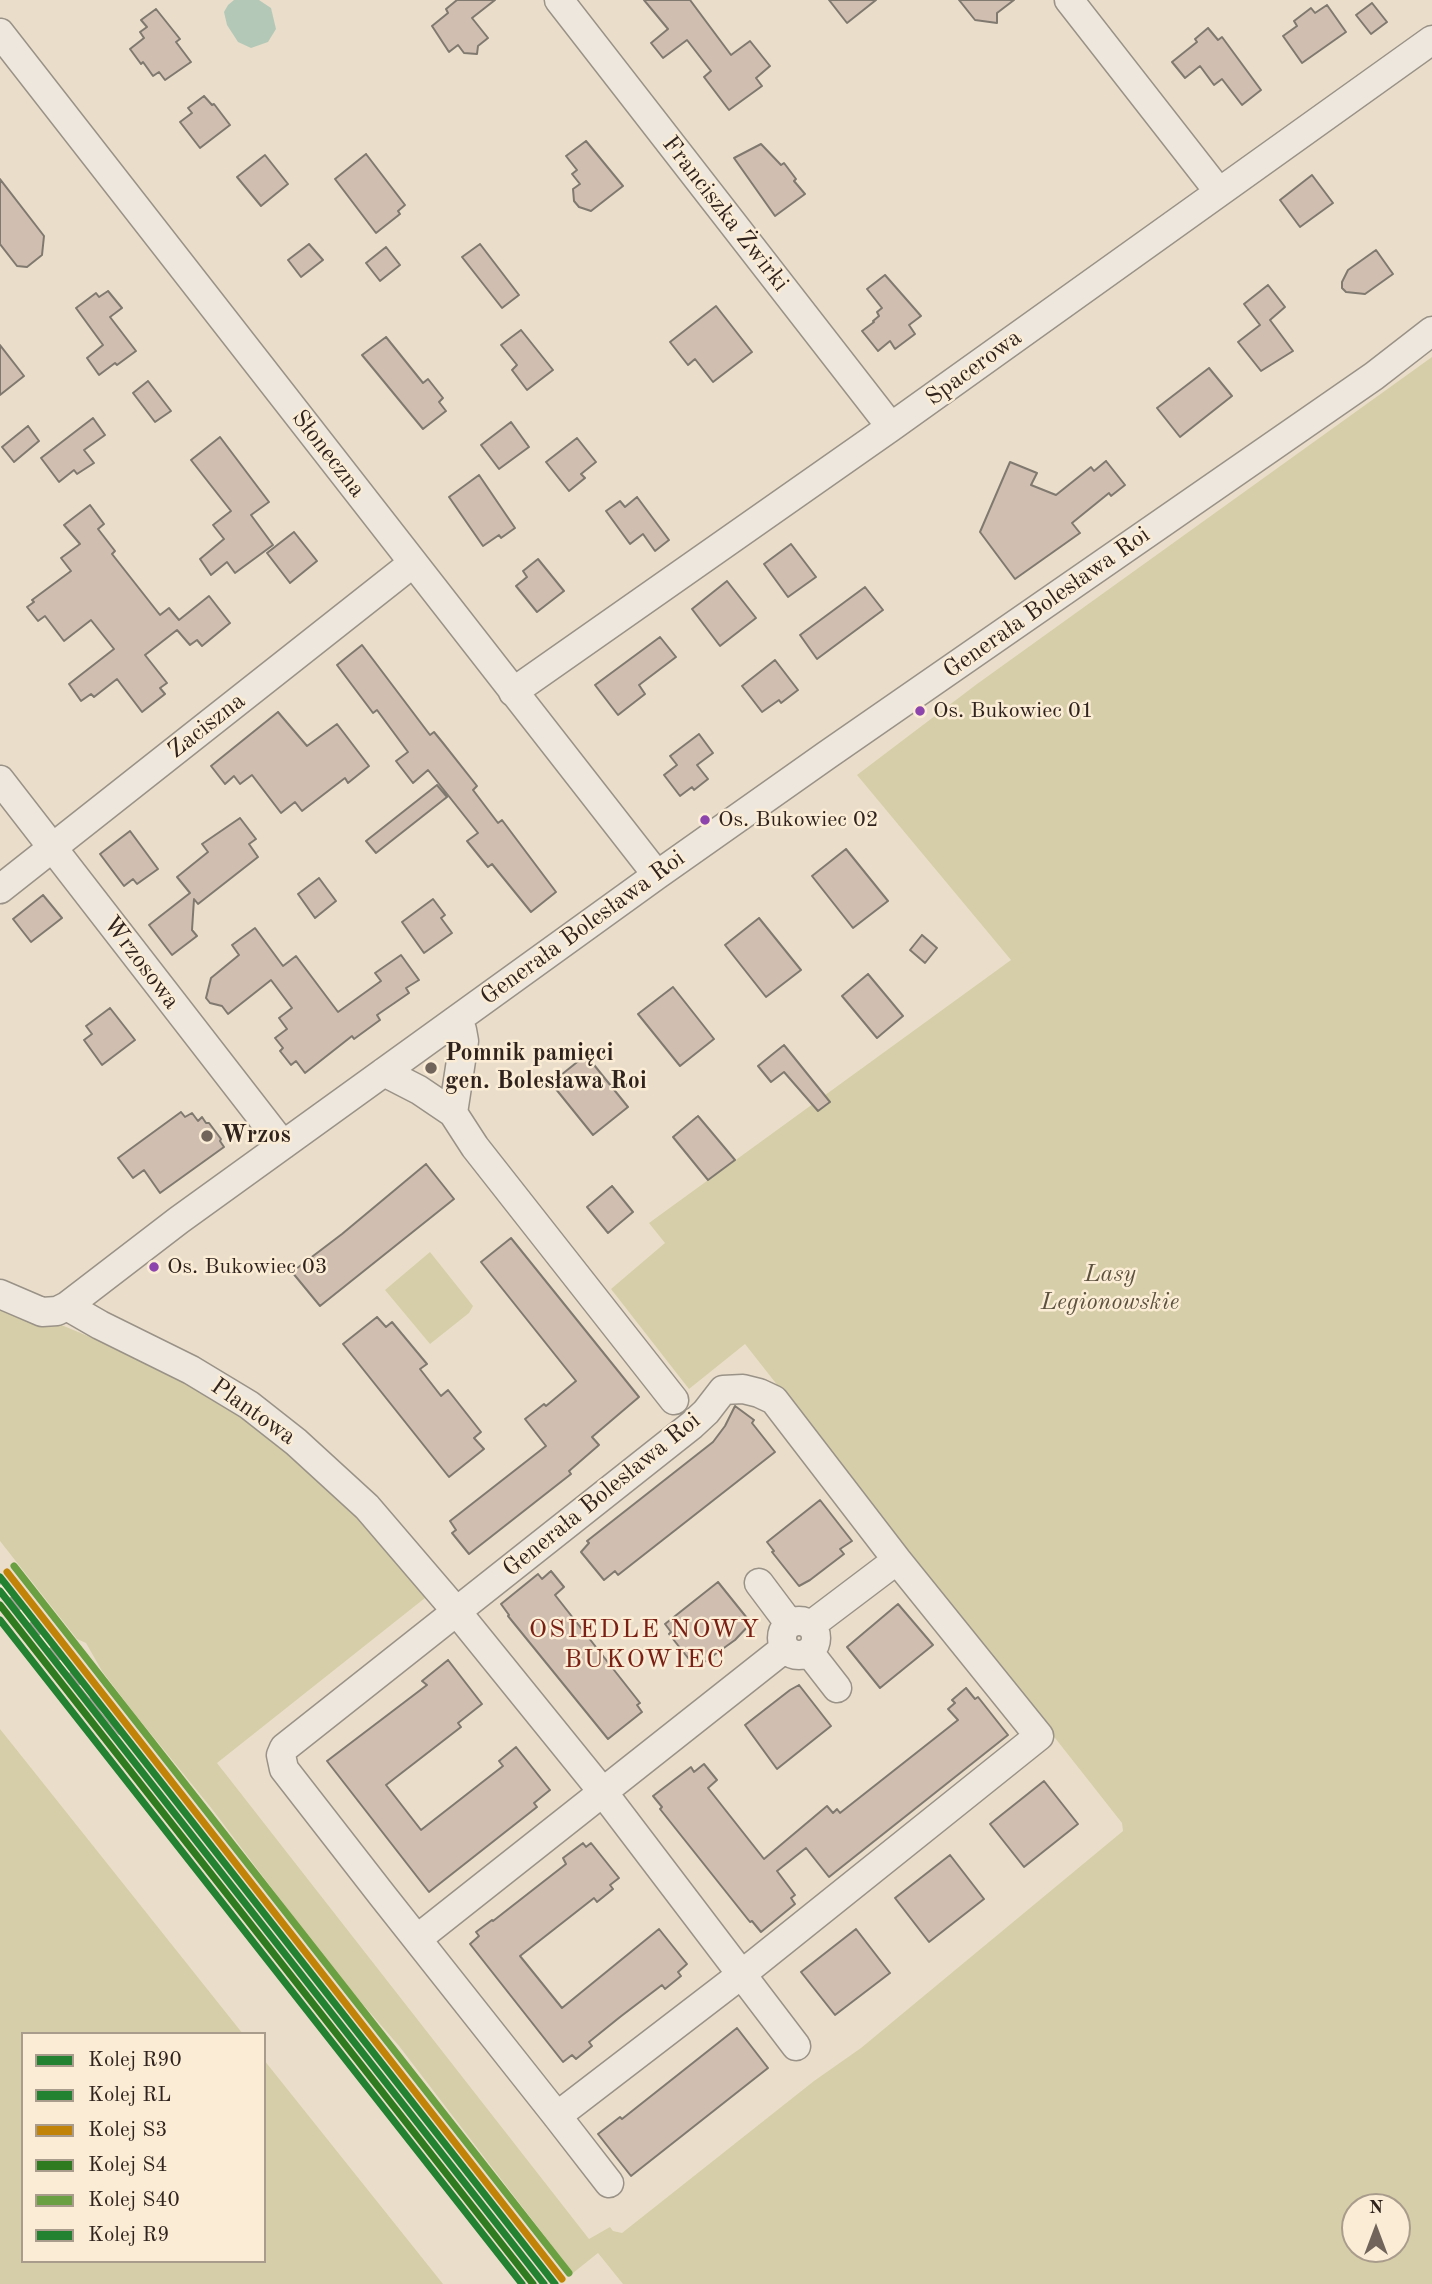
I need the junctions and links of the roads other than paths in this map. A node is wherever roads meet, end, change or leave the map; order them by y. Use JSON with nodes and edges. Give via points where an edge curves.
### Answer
{"nodes":[{"id":1,"x":559,"y":0,"type":"edge"},
{"id":2,"x":1069,"y":0,"type":"edge"},
{"id":3,"x":0,"y":33,"type":"edge"},
{"id":4,"x":1432,"y":40,"type":"edge"},
{"id":5,"x":1219,"y":192,"type":"junction"},
{"id":6,"x":1432,"y":331,"type":"edge"},
{"id":7,"x":891,"y":428,"type":"junction"},
{"id":8,"x":413,"y":563,"type":"junction"},
{"id":9,"x":513,"y":692,"type":"junction"},
{"id":10,"x":0,"y":780,"type":"edge"},
{"id":11,"x":53,"y":848,"type":"junction"},
{"id":12,"x":657,"y":875,"type":"junction"},
{"id":13,"x":0,"y":889,"type":"edge"},
{"id":14,"x":457,"y":1020,"type":"junction"},
{"id":15,"x":384,"y":1072,"type":"junction"},
{"id":16,"x":453,"y":1113,"type":"junction"},
{"id":17,"x":282,"y":1145,"type":"junction"},
{"id":18,"x":0,"y":1294,"type":"edge"},
{"id":19,"x":67,"y":1306,"type":"junction"},
{"id":20,"x":674,"y":1400,"type":"dead end"},
{"id":21,"x":897,"y":1560,"type":"junction"},
{"id":22,"x":759,"y":1583,"type":"dead end"},
{"id":23,"x":457,"y":1612,"type":"junction"},
{"id":24,"x":798,"y":1637,"type":"junction"},
{"id":25,"x":837,"y":1688,"type":"dead end"},
{"id":26,"x":602,"y":1791,"type":"junction"},
{"id":27,"x":417,"y":1939,"type":"junction"},
{"id":28,"x":742,"y":1974,"type":"junction"},
{"id":29,"x":796,"y":2046,"type":"dead end"},
{"id":30,"x":557,"y":2116,"type":"junction"},
{"id":31,"x":610,"y":2183,"type":"dead end"}],
"edges":[{"from":1,"to":7,"type":"street","name":"Franciszka Żwirki"},
{"from":2,"to":5,"type":"street"},
{"from":3,"to":8,"type":"street","name":"Słoneczna"},
{"from":4,"to":5,"type":"street","name":"Spacerowa"},
{"from":5,"to":7,"type":"street","name":"Spacerowa"},
{"from":6,"to":12,"type":"street","name":"Generała Bolesława Roi","via":[[1374,376]]},
{"from":7,"to":9,"type":"street","name":"Spacerowa"},
{"from":8,"to":9,"type":"street","name":"Słoneczna"},
{"from":8,"to":11,"type":"street","name":"Zaciszna"},
{"from":9,"to":12,"type":"street","name":"Słoneczna"},
{"from":10,"to":11,"type":"street","name":"Wrzosowa"},
{"from":11,"to":13,"type":"street","name":"Zaciszna"},
{"from":11,"to":17,"type":"street","name":"Wrzosowa"},
{"from":12,"to":14,"type":"street","name":"Generała Bolesława Roi"},
{"from":14,"to":15,"type":"street","name":"Generała Bolesława Roi"},
{"from":14,"to":16,"type":"street","name":"Generała Bolesława Roi","via":[[464,1041]]},
{"from":15,"to":16,"type":"street","name":"Generała Bolesława Roi"},
{"from":15,"to":17,"type":"street","name":"Generała Bolesława Roi"},
{"from":16,"to":20,"type":"street","name":"Generała Bolesława Roi"},
{"from":17,"to":19,"type":"street","name":"Generała Bolesława Roi"},
{"from":18,"to":19,"type":"street","via":[[42,1312]]},
{"from":19,"to":23,"type":"street","name":"Plantowa","via":[[249,1405],[367,1507]]},
{"from":21,"to":23,"type":"street","name":"Generała Bolesława Roi","via":[[775,1400],[743,1389],[723,1390],[692,1425]]},
{"from":21,"to":24,"type":"street"},
{"from":21,"to":28,"type":"street","name":"Generała Bolesława Roi","via":[[1039,1737]]},
{"from":22,"to":24,"type":"street"},
{"from":23,"to":26,"type":"street"},
{"from":23,"to":27,"type":"street","name":"Generała Bolesława Roi","via":[[284,1748],[281,1755],[284,1769]]},
{"from":24,"to":25,"type":"street"},
{"from":24,"to":26,"type":"street"},
{"from":26,"to":27,"type":"street"},
{"from":26,"to":28,"type":"street"},
{"from":27,"to":30,"type":"street"},
{"from":28,"to":29,"type":"street"},
{"from":28,"to":30,"type":"street","name":"Generała Bolesława Roi"},
{"from":30,"to":31,"type":"street"}]}
